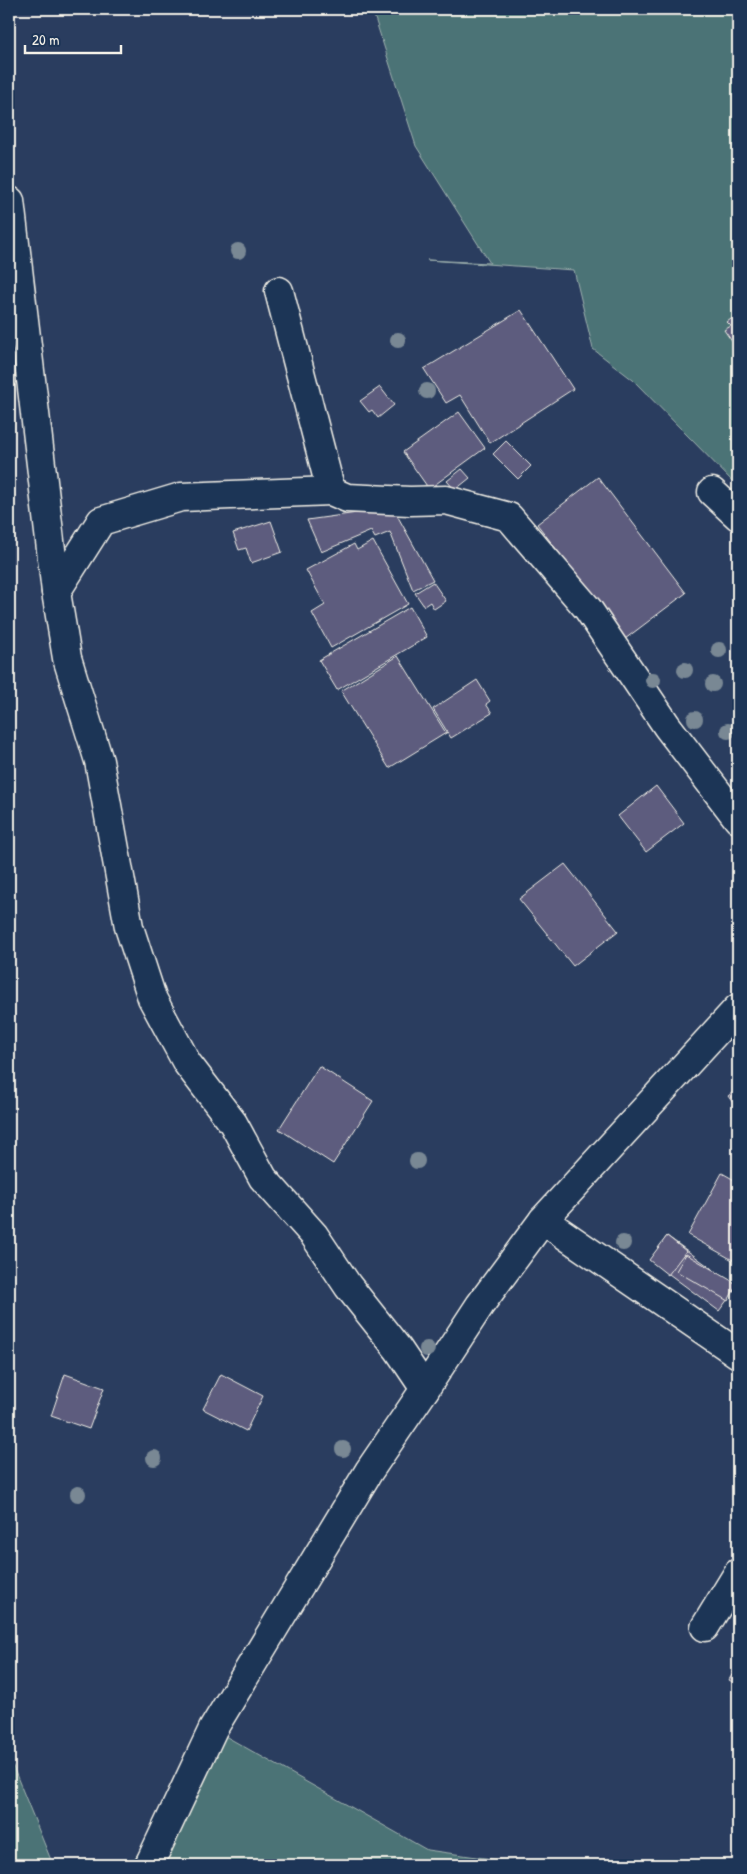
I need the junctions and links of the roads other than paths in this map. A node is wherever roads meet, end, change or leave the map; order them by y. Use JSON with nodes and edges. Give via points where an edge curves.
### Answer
{"nodes":[{"id":1,"x":10,"y":201,"type":"dead end"},
{"id":2,"x":278,"y":291,"type":"dead end"},
{"id":3,"x":331,"y":491,"type":"junction"},
{"id":4,"x":712,"y":492,"type":"dead end"},
{"id":5,"x":738,"y":516,"type":"edge"},
{"id":6,"x":56,"y":592,"type":"junction"},
{"id":7,"x":738,"y":819,"type":"edge"},
{"id":8,"x":738,"y":1008,"type":"edge"},
{"id":9,"x":543,"y":1220,"type":"junction"},
{"id":10,"x":738,"y":1354,"type":"edge"},
{"id":11,"x":425,"y":1389,"type":"junction"},
{"id":12,"x":738,"y":1573,"type":"edge"},
{"id":13,"x":705,"y":1626,"type":"dead end"},
{"id":14,"x":149,"y":1865,"type":"edge"}],
"edges":[{"from":1,"to":6,"type":"street"},
{"from":2,"to":3,"type":"street"},
{"from":3,"to":6,"type":"street","via":[[181,497],[101,522]]},
{"from":3,"to":7,"type":"street","via":[[347,498],[410,502],[446,500],[509,517],[588,609],[666,726]]},
{"from":4,"to":5,"type":"street"},
{"from":6,"to":11,"type":"street","via":[[67,658],[99,761],[129,927],[152,998],[187,1063],[233,1123],[262,1178],[314,1235]]},
{"from":8,"to":9,"type":"street"},
{"from":9,"to":10,"type":"street"},
{"from":9,"to":11,"type":"street","via":[[480,1304]]},
{"from":11,"to":14,"type":"street","via":[[369,1471],[213,1729]]},
{"from":12,"to":13,"type":"street"}]}
